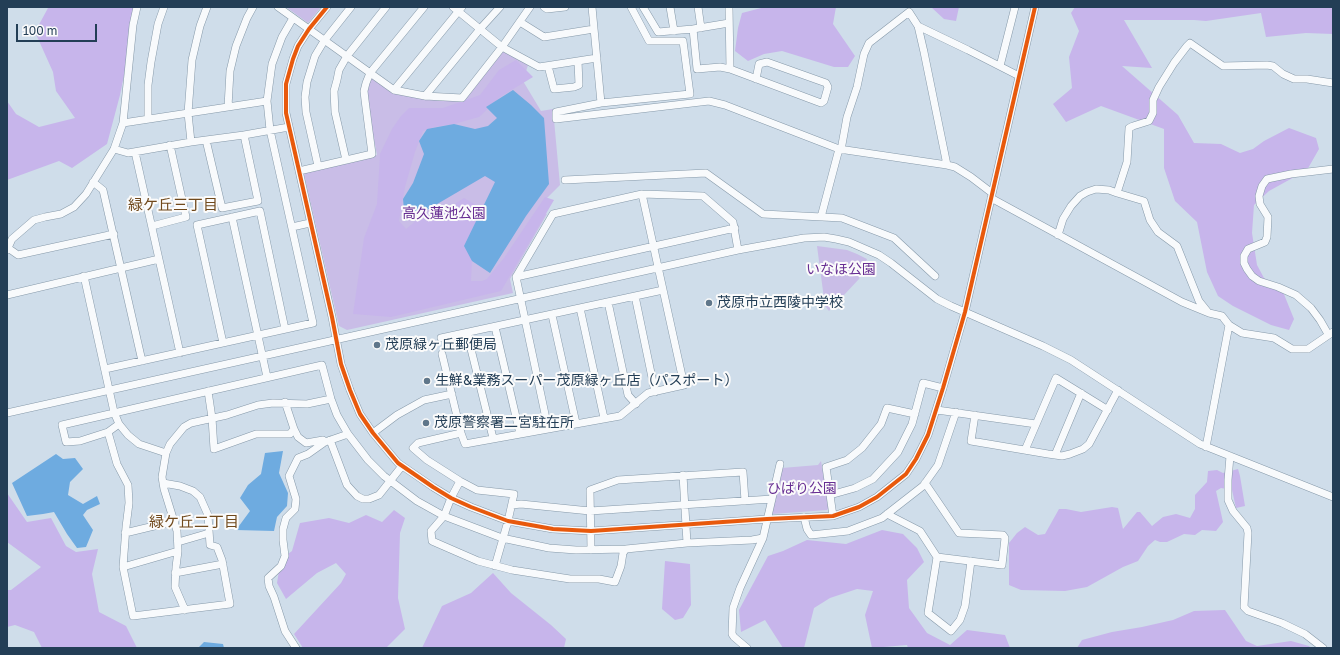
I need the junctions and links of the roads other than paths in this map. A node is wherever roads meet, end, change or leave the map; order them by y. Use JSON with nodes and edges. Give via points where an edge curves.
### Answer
{"nodes":[{"id":1,"x":137,"y":7,"type":"edge"},
{"id":2,"x":164,"y":7,"type":"edge"},
{"id":3,"x":207,"y":7,"type":"edge"},
{"id":4,"x":253,"y":7,"type":"edge"},
{"id":5,"x":278,"y":7,"type":"edge"},
{"id":6,"x":327,"y":7,"type":"edge"},
{"id":7,"x":351,"y":7,"type":"edge"},
{"id":8,"x":386,"y":7,"type":"edge"},
{"id":9,"x":424,"y":7,"type":"edge"},
{"id":10,"x":500,"y":7,"type":"edge"},
{"id":11,"x":530,"y":7,"type":"edge"},
{"id":12,"x":544,"y":7,"type":"edge"},
{"id":13,"x":565,"y":7,"type":"edge"},
{"id":14,"x":592,"y":7,"type":"edge"},
{"id":15,"x":631,"y":7,"type":"edge"},
{"id":16,"x":643,"y":7,"type":"edge"},
{"id":17,"x":670,"y":7,"type":"edge"},
{"id":18,"x":698,"y":7,"type":"edge"},
{"id":19,"x":729,"y":7,"type":"edge"},
{"id":20,"x":1014,"y":7,"type":"edge"},
{"id":21,"x":1035,"y":7,"type":"edge"},
{"id":22,"x":458,"y":8,"type":"edge"},
{"id":23,"x":293,"y":18,"type":"junction"},
{"id":24,"x":520,"y":22,"type":"junction"},
{"id":25,"x":729,"y":23,"type":"junction"},
{"id":26,"x":918,"y":26,"type":"junction"},
{"id":27,"x":701,"y":28,"type":"junction"},
{"id":28,"x":308,"y":29,"type":"junction"},
{"id":29,"x":480,"y":29,"type":"junction"},
{"id":30,"x":594,"y":29,"type":"junction"},
{"id":31,"x":693,"y":29,"type":"junction"},
{"id":32,"x":674,"y":31,"type":"junction"},
{"id":33,"x":324,"y":41,"type":"junction"},
{"id":34,"x":502,"y":47,"type":"junction"},
{"id":35,"x":347,"y":56,"type":"junction"},
{"id":36,"x":597,"y":58,"type":"junction"},
{"id":37,"x":578,"y":61,"type":"junction"},
{"id":38,"x":548,"y":66,"type":"junction"},
{"id":39,"x":1000,"y":66,"type":"junction"},
{"id":40,"x":730,"y":69,"type":"junction"},
{"id":41,"x":370,"y":73,"type":"junction"},
{"id":42,"x":1019,"y":76,"type":"junction"},
{"id":43,"x":756,"y":79,"type":"junction"},
{"id":44,"x":1333,"y":83,"type":"edge"},
{"id":45,"x":394,"y":90,"type":"junction"},
{"id":46,"x":425,"y":96,"type":"junction"},
{"id":47,"x":267,"y":101,"type":"junction"},
{"id":48,"x":601,"y":104,"type":"junction"},
{"id":49,"x":228,"y":107,"type":"junction"},
{"id":50,"x":188,"y":113,"type":"junction"},
{"id":51,"x":148,"y":119,"type":"junction"},
{"id":52,"x":123,"y":124,"type":"junction"},
{"id":53,"x":289,"y":127,"type":"junction"},
{"id":54,"x":270,"y":130,"type":"junction"},
{"id":55,"x":244,"y":135,"type":"junction"},
{"id":56,"x":206,"y":140,"type":"junction"},
{"id":57,"x":191,"y":142,"type":"junction"},
{"id":58,"x":170,"y":145,"type":"junction"},
{"id":59,"x":114,"y":148,"type":"junction"},
{"id":60,"x":840,"y":149,"type":"junction"},
{"id":61,"x":135,"y":152,"type":"junction"},
{"id":62,"x":346,"y":160,"type":"junction"},
{"id":63,"x":946,"y":165,"type":"junction"},
{"id":64,"x":318,"y":166,"type":"junction"},
{"id":65,"x":1333,"y":169,"type":"edge"},
{"id":66,"x":299,"y":171,"type":"junction"},
{"id":67,"x":565,"y":180,"type":"dead end"},
{"id":68,"x":93,"y":182,"type":"junction"},
{"id":69,"x":1116,"y":193,"type":"junction"},
{"id":70,"x":642,"y":194,"type":"junction"},
{"id":71,"x":992,"y":196,"type":"junction"},
{"id":72,"x":232,"y":217,"type":"junction"},
{"id":73,"x":820,"y":217,"type":"junction"},
{"id":74,"x":310,"y":222,"type":"junction"},
{"id":75,"x":152,"y":226,"type":"junction"},
{"id":76,"x":292,"y":227,"type":"junction"},
{"id":77,"x":734,"y":228,"type":"junction"},
{"id":78,"x":114,"y":234,"type":"junction"},
{"id":79,"x":1058,"y":235,"type":"junction"},
{"id":80,"x":654,"y":246,"type":"junction"},
{"id":81,"x":7,"y":249,"type":"edge"},
{"id":82,"x":738,"y":250,"type":"junction"},
{"id":83,"x":159,"y":258,"type":"junction"},
{"id":84,"x":122,"y":267,"type":"junction"},
{"id":85,"x":658,"y":268,"type":"junction"},
{"id":86,"x":84,"y":276,"type":"junction"},
{"id":87,"x":935,"y":276,"type":"dead end"},
{"id":88,"x":516,"y":277,"type":"junction"},
{"id":89,"x":663,"y":290,"type":"junction"},
{"id":90,"x":7,"y":294,"type":"edge"},
{"id":91,"x":635,"y":296,"type":"junction"},
{"id":92,"x":520,"y":298,"type":"junction"},
{"id":93,"x":608,"y":302,"type":"junction"},
{"id":94,"x":580,"y":308,"type":"junction"},
{"id":95,"x":965,"y":312,"type":"junction"},
{"id":96,"x":1209,"y":313,"type":"junction"},
{"id":97,"x":552,"y":315,"type":"junction"},
{"id":98,"x":525,"y":320,"type":"junction"},
{"id":99,"x":1229,"y":325,"type":"junction"},
{"id":100,"x":495,"y":327,"type":"junction"},
{"id":101,"x":285,"y":329,"type":"junction"},
{"id":102,"x":467,"y":333,"type":"junction"},
{"id":103,"x":1330,"y":333,"type":"edge"},
{"id":104,"x":258,"y":335,"type":"junction"},
{"id":105,"x":441,"y":338,"type":"dead end"},
{"id":106,"x":337,"y":339,"type":"junction"},
{"id":107,"x":223,"y":343,"type":"junction"},
{"id":108,"x":180,"y":353,"type":"junction"},
{"id":109,"x":442,"y":354,"type":"dead end"},
{"id":110,"x":262,"y":356,"type":"junction"},
{"id":111,"x":142,"y":361,"type":"junction"},
{"id":112,"x":105,"y":369,"type":"junction"},
{"id":113,"x":267,"y":377,"type":"junction"},
{"id":114,"x":943,"y":388,"type":"junction"},
{"id":115,"x":1118,"y":390,"type":"junction"},
{"id":116,"x":110,"y":391,"type":"junction"},
{"id":117,"x":208,"y":391,"type":"junction"},
{"id":118,"x":655,"y":392,"type":"junction"},
{"id":119,"x":1081,"y":393,"type":"junction"},
{"id":120,"x":452,"y":394,"type":"junction"},
{"id":121,"x":330,"y":399,"type":"junction"},
{"id":122,"x":285,"y":402,"type":"junction"},
{"id":123,"x":636,"y":404,"type":"junction"},
{"id":124,"x":937,"y":410,"type":"junction"},
{"id":125,"x":1108,"y":410,"type":"junction"},
{"id":126,"x":114,"y":412,"type":"junction"},
{"id":127,"x":956,"y":412,"type":"junction"},
{"id":128,"x":7,"y":413,"type":"edge"},
{"id":129,"x":915,"y":414,"type":"junction"},
{"id":130,"x":975,"y":415,"type":"junction"},
{"id":131,"x":212,"y":418,"type":"junction"},
{"id":132,"x":604,"y":418,"type":"junction"},
{"id":133,"x":576,"y":423,"type":"junction"},
{"id":134,"x":119,"y":424,"type":"junction"},
{"id":135,"x":1036,"y":424,"type":"junction"},
{"id":136,"x":548,"y":428,"type":"junction"},
{"id":137,"x":294,"y":429,"type":"junction"},
{"id":138,"x":108,"y":432,"type":"junction"},
{"id":139,"x":373,"y":433,"type":"junction"},
{"id":140,"x":461,"y":433,"type":"junction"},
{"id":141,"x":348,"y":434,"type":"junction"},
{"id":142,"x":520,"y":434,"type":"junction"},
{"id":143,"x":493,"y":438,"type":"junction"},
{"id":144,"x":328,"y":441,"type":"junction"},
{"id":145,"x":1206,"y":447,"type":"junction"},
{"id":146,"x":1025,"y":450,"type":"junction"},
{"id":147,"x":166,"y":453,"type":"junction"},
{"id":148,"x":1055,"y":455,"type":"junction"},
{"id":149,"x":1230,"y":456,"type":"junction"},
{"id":150,"x":780,"y":464,"type":"dead end"},
{"id":151,"x":402,"y":466,"type":"junction"},
{"id":152,"x":683,"y":475,"type":"junction"},
{"id":153,"x":390,"y":481,"type":"junction"},
{"id":154,"x":460,"y":481,"type":"junction"},
{"id":155,"x":163,"y":483,"type":"junction"},
{"id":156,"x":925,"y":483,"type":"junction"},
{"id":157,"x":830,"y":495,"type":"junction"},
{"id":158,"x":1333,"y":497,"type":"edge"},
{"id":159,"x":451,"y":498,"type":"junction"},
{"id":160,"x":772,"y":499,"type":"junction"},
{"id":161,"x":745,"y":501,"type":"junction"},
{"id":162,"x":512,"y":505,"type":"junction"},
{"id":163,"x":684,"y":505,"type":"junction"},
{"id":164,"x":590,"y":511,"type":"junction"},
{"id":165,"x":887,"y":514,"type":"junction"},
{"id":166,"x":444,"y":516,"type":"junction"},
{"id":167,"x":833,"y":516,"type":"junction"},
{"id":168,"x":804,"y":517,"type":"junction"},
{"id":169,"x":767,"y":519,"type":"junction"},
{"id":170,"x":175,"y":521,"type":"junction"},
{"id":171,"x":508,"y":521,"type":"junction"},
{"id":172,"x":686,"y":524,"type":"junction"},
{"id":173,"x":591,"y":531,"type":"junction"},
{"id":174,"x":125,"y":533,"type":"junction"},
{"id":175,"x":209,"y":533,"type":"junction"},
{"id":176,"x":502,"y":538,"type":"junction"},
{"id":177,"x":763,"y":538,"type":"junction"},
{"id":178,"x":178,"y":542,"type":"junction"},
{"id":179,"x":687,"y":543,"type":"junction"},
{"id":180,"x":626,"y":549,"type":"junction"},
{"id":181,"x":591,"y":550,"type":"junction"},
{"id":182,"x":178,"y":551,"type":"junction"},
{"id":183,"x":937,"y":557,"type":"junction"},
{"id":184,"x":971,"y":561,"type":"junction"},
{"id":185,"x":223,"y":564,"type":"junction"},
{"id":186,"x":495,"y":566,"type":"junction"},
{"id":187,"x":123,"y":567,"type":"junction"},
{"id":188,"x":175,"y":573,"type":"junction"},
{"id":189,"x":185,"y":610,"type":"junction"},
{"id":190,"x":296,"y":648,"type":"edge"},
{"id":191,"x":748,"y":648,"type":"edge"},
{"id":192,"x":1323,"y":648,"type":"edge"}],
"edges":[{"from":1,"to":52,"type":"street"},
{"from":2,"to":51,"type":"street","via":[[151,62]]},
{"from":3,"to":50,"type":"street","via":[[193,54]]},
{"from":4,"to":49,"type":"street","via":[[235,52]]},
{"from":5,"to":23,"type":"street"},
{"from":6,"to":28,"type":"street"},
{"from":7,"to":33,"type":"street"},
{"from":8,"to":35,"type":"street"},
{"from":9,"to":41,"type":"street"},
{"from":10,"to":29,"type":"street"},
{"from":11,"to":24,"type":"street"},
{"from":12,"to":13,"type":"street"},
{"from":14,"to":30,"type":"street"},
{"from":15,"to":48,"type":"street","via":[[649,41],[684,41],[690,94]]},
{"from":16,"to":32,"type":"street","via":[[658,32]]},
{"from":17,"to":32,"type":"street"},
{"from":18,"to":27,"type":"street"},
{"from":19,"to":25,"type":"street"},
{"from":20,"to":39,"type":"street"},
{"from":21,"to":42,"type":"street"},
{"from":22,"to":29,"type":"street"},
{"from":22,"to":45,"type":"street"},
{"from":23,"to":28,"type":"street"},
{"from":23,"to":47,"type":"street","via":[[282,36],[272,64]]},
{"from":24,"to":30,"type":"street","via":[[544,37]]},
{"from":24,"to":34,"type":"street"},
{"from":25,"to":27,"type":"street"},
{"from":25,"to":40,"type":"street"},
{"from":26,"to":39,"type":"street"},
{"from":26,"to":60,"type":"street","via":[[909,12],[869,43]]},
{"from":26,"to":63,"type":"street"},
{"from":27,"to":31,"type":"street"},
{"from":28,"to":33,"type":"street"},
{"from":28,"to":53,"type":"street","via":[[298,46],[287,77],[285,97]]},
{"from":29,"to":34,"type":"street"},
{"from":29,"to":46,"type":"street"},
{"from":30,"to":36,"type":"street"},
{"from":31,"to":32,"type":"street"},
{"from":31,"to":40,"type":"street","via":[[698,69]]},
{"from":33,"to":35,"type":"street"},
{"from":33,"to":64,"type":"street","via":[[310,70],[305,97]]},
{"from":34,"to":38,"type":"street","via":[[539,67]]},
{"from":34,"to":46,"type":"street","via":[[462,98]]},
{"from":35,"to":41,"type":"street"},
{"from":35,"to":62,"type":"street","via":[[336,80],[334,101]]},
{"from":36,"to":37,"type":"street"},
{"from":36,"to":48,"type":"street"},
{"from":37,"to":38,"type":"street"},
{"from":37,"to":38,"type":"street","via":[[579,85],[574,87],[554,89]]},
{"from":39,"to":42,"type":"street"},
{"from":40,"to":43,"type":"street"},
{"from":41,"to":45,"type":"street"},
{"from":41,"to":62,"type":"street","via":[[364,100],[372,154]]},
{"from":42,"to":71,"type":"street"},
{"from":43,"to":43,"type":"street","via":[[821,102],[824,101],[828,87],[826,83],[767,62],[759,64]]},
{"from":44,"to":69,"type":"street","via":[[1294,79],[1274,66],[1223,66],[1190,43],[1159,87],[1153,100],[1153,114],[1149,122],[1129,128],[1127,162]]},
{"from":45,"to":46,"type":"street"},
{"from":47,"to":49,"type":"street"},
{"from":47,"to":54,"type":"street"},
{"from":48,"to":60,"type":"street","via":[[556,112],[556,119],[709,101]]},
{"from":49,"to":50,"type":"street"},
{"from":50,"to":51,"type":"street"},
{"from":50,"to":57,"type":"street"},
{"from":51,"to":52,"type":"street"},
{"from":52,"to":59,"type":"street"},
{"from":53,"to":54,"type":"street"},
{"from":53,"to":66,"type":"street"},
{"from":54,"to":55,"type":"street"},
{"from":54,"to":76,"type":"street"},
{"from":55,"to":56,"type":"street"},
{"from":55,"to":56,"type":"street","via":[[258,200],[222,208]]},
{"from":56,"to":57,"type":"street"},
{"from":57,"to":58,"type":"street"},
{"from":58,"to":61,"type":"street"},
{"from":58,"to":75,"type":"street","via":[[186,217]]},
{"from":59,"to":61,"type":"street","via":[[128,153]]},
{"from":59,"to":68,"type":"street"},
{"from":60,"to":63,"type":"street"},
{"from":60,"to":73,"type":"street"},
{"from":61,"to":75,"type":"street"},
{"from":62,"to":64,"type":"street"},
{"from":63,"to":71,"type":"street","via":[[955,167],[971,177]]},
{"from":64,"to":66,"type":"street"},
{"from":65,"to":103,"type":"street","via":[[1267,179],[1259,196],[1260,204],[1268,217],[1267,237],[1265,242],[1248,249],[1244,256],[1244,263],[1252,276],[1296,295],[1311,308]]},
{"from":66,"to":74,"type":"street"},
{"from":67,"to":73,"type":"street","via":[[706,173],[763,214]]},
{"from":68,"to":78,"type":"street","via":[[104,190]]},
{"from":68,"to":81,"type":"street","via":[[74,206],[62,214],[34,220],[12,239]]},
{"from":69,"to":79,"type":"street","via":[[1096,189],[1080,196],[1063,219]]},
{"from":69,"to":96,"type":"street","via":[[1144,201],[1150,220],[1158,232],[1177,246],[1199,301]]},
{"from":70,"to":77,"type":"street","via":[[703,196],[733,222]]},
{"from":70,"to":80,"type":"street"},
{"from":70,"to":88,"type":"street","via":[[553,214]]},
{"from":71,"to":79,"type":"street"},
{"from":71,"to":95,"type":"street"},
{"from":72,"to":101,"type":"street","via":[[260,211]]},
{"from":72,"to":104,"type":"street"},
{"from":72,"to":107,"type":"street","via":[[197,225]]},
{"from":73,"to":87,"type":"street","via":[[842,218],[894,238]]},
{"from":74,"to":76,"type":"street"},
{"from":74,"to":106,"type":"street"},
{"from":75,"to":83,"type":"street"},
{"from":76,"to":101,"type":"street","via":[[313,323]]},
{"from":77,"to":80,"type":"street"},
{"from":77,"to":82,"type":"street"},
{"from":78,"to":81,"type":"street","via":[[18,255]]},
{"from":78,"to":84,"type":"street"},
{"from":79,"to":96,"type":"street","via":[[1182,302]]},
{"from":80,"to":85,"type":"street"},
{"from":80,"to":88,"type":"street"},
{"from":82,"to":85,"type":"street"},
{"from":82,"to":95,"type":"street","via":[[804,238],[824,237],[843,240],[879,255],[937,298]]},
{"from":83,"to":84,"type":"street"},
{"from":83,"to":108,"type":"street"},
{"from":84,"to":86,"type":"street"},
{"from":84,"to":111,"type":"street"},
{"from":85,"to":89,"type":"street"},
{"from":85,"to":92,"type":"street"},
{"from":86,"to":90,"type":"street"},
{"from":86,"to":112,"type":"street"},
{"from":88,"to":92,"type":"street"},
{"from":89,"to":91,"type":"street"},
{"from":89,"to":118,"type":"street","via":[[684,385]]},
{"from":91,"to":93,"type":"street"},
{"from":91,"to":118,"type":"street"},
{"from":92,"to":98,"type":"street"},
{"from":92,"to":106,"type":"street"},
{"from":93,"to":94,"type":"street"},
{"from":93,"to":123,"type":"street","via":[[628,395]]},
{"from":94,"to":97,"type":"street"},
{"from":94,"to":132,"type":"street"},
{"from":95,"to":114,"type":"street"},
{"from":95,"to":115,"type":"street","via":[[1071,360]]},
{"from":96,"to":99,"type":"street","via":[[1222,316]]},
{"from":97,"to":98,"type":"street"},
{"from":97,"to":133,"type":"street"},
{"from":98,"to":100,"type":"street"},
{"from":98,"to":136,"type":"street"},
{"from":99,"to":103,"type":"street","via":[[1242,333],[1274,338],[1292,349],[1308,349]]},
{"from":99,"to":145,"type":"street"},
{"from":100,"to":102,"type":"street"},
{"from":100,"to":142,"type":"street"},
{"from":101,"to":104,"type":"street"},
{"from":102,"to":105,"type":"street"},
{"from":102,"to":143,"type":"street"},
{"from":104,"to":107,"type":"street"},
{"from":104,"to":110,"type":"street"},
{"from":106,"to":110,"type":"street"},
{"from":106,"to":139,"type":"street","via":[[341,364],[350,390],[360,414]]},
{"from":107,"to":108,"type":"street"},
{"from":108,"to":111,"type":"street"},
{"from":109,"to":120,"type":"street"},
{"from":110,"to":113,"type":"street"},
{"from":110,"to":116,"type":"street"},
{"from":111,"to":112,"type":"street"},
{"from":112,"to":116,"type":"street"},
{"from":113,"to":117,"type":"street"},
{"from":113,"to":121,"type":"street","via":[[322,364]]},
{"from":114,"to":124,"type":"street"},
{"from":114,"to":129,"type":"street","via":[[923,383]]},
{"from":115,"to":125,"type":"street"},
{"from":115,"to":145,"type":"street"},
{"from":116,"to":126,"type":"street"},
{"from":116,"to":128,"type":"street"},
{"from":117,"to":126,"type":"street"},
{"from":117,"to":131,"type":"street"},
{"from":118,"to":123,"type":"street","via":[[648,393]]},
{"from":119,"to":125,"type":"street"},
{"from":119,"to":135,"type":"street","via":[[1056,378]]},
{"from":119,"to":148,"type":"street"},
{"from":120,"to":139,"type":"street","via":[[424,400],[397,415]]},
{"from":120,"to":140,"type":"street"},
{"from":121,"to":122,"type":"street","via":[[306,404]]},
{"from":121,"to":141,"type":"street"},
{"from":122,"to":131,"type":"street","via":[[258,405]]},
{"from":122,"to":137,"type":"street"},
{"from":123,"to":132,"type":"street","via":[[620,416]]},
{"from":124,"to":127,"type":"street"},
{"from":124,"to":167,"type":"street","via":[[928,435],[906,474],[877,497],[859,507]]},
{"from":125,"to":148,"type":"street","via":[[1089,444],[1070,454]]},
{"from":126,"to":134,"type":"street"},
{"from":126,"to":138,"type":"street","via":[[62,425],[66,442],[80,441]]},
{"from":127,"to":130,"type":"street"},
{"from":127,"to":156,"type":"street","via":[[938,465]]},
{"from":129,"to":157,"type":"street","via":[[898,452],[873,479],[855,488]]},
{"from":129,"to":157,"type":"street","via":[[887,408],[881,424],[862,448],[847,460],[826,467]]},
{"from":130,"to":135,"type":"street"},
{"from":130,"to":146,"type":"street","via":[[970,441]]},
{"from":131,"to":137,"type":"street","via":[[214,450],[256,434],[290,434]]},
{"from":131,"to":147,"type":"street","via":[[184,427]]},
{"from":132,"to":133,"type":"street"},
{"from":133,"to":136,"type":"street"},
{"from":134,"to":138,"type":"street"},
{"from":134,"to":147,"type":"street","via":[[139,444]]},
{"from":135,"to":146,"type":"street"},
{"from":136,"to":142,"type":"street"},
{"from":137,"to":144,"type":"street","via":[[298,437],[306,443]]},
{"from":138,"to":174,"type":"street","via":[[117,464],[128,485],[129,503]]},
{"from":139,"to":151,"type":"street"},
{"from":140,"to":143,"type":"street","via":[[465,444]]},
{"from":140,"to":154,"type":"street","via":[[418,444],[413,448]]},
{"from":141,"to":144,"type":"street"},
{"from":141,"to":153,"type":"street","via":[[368,460]]},
{"from":142,"to":143,"type":"street"},
{"from":144,"to":153,"type":"street","via":[[344,481],[357,496],[363,499],[379,495]]},
{"from":144,"to":190,"type":"street","via":[[298,458],[290,476],[296,499],[295,509],[286,518],[283,529],[285,556],[281,566],[268,578],[285,631]]},
{"from":145,"to":149,"type":"street"},
{"from":146,"to":148,"type":"street"},
{"from":147,"to":155,"type":"street"},
{"from":149,"to":158,"type":"street"},
{"from":149,"to":192,"type":"street","via":[[1228,500],[1248,533],[1244,606],[1248,611],[1305,634]]},
{"from":150,"to":160,"type":"street"},
{"from":151,"to":153,"type":"street"},
{"from":151,"to":159,"type":"street"},
{"from":152,"to":161,"type":"street","via":[[742,472]]},
{"from":152,"to":163,"type":"street"},
{"from":152,"to":164,"type":"street","via":[[618,480],[590,490]]},
{"from":153,"to":166,"type":"street","via":[[417,501]]},
{"from":154,"to":159,"type":"street"},
{"from":154,"to":162,"type":"street","via":[[476,490],[514,494]]},
{"from":155,"to":170,"type":"street"},
{"from":155,"to":175,"type":"street","via":[[180,486],[200,497],[208,515]]},
{"from":156,"to":165,"type":"street"},
{"from":156,"to":184,"type":"street","via":[[959,533],[1002,535],[1005,538],[1002,565]]},
{"from":157,"to":167,"type":"street"},
{"from":159,"to":166,"type":"street"},
{"from":159,"to":171,"type":"street"},
{"from":160,"to":161,"type":"street"},
{"from":160,"to":169,"type":"street"},
{"from":161,"to":163,"type":"street"},
{"from":162,"to":164,"type":"street"},
{"from":162,"to":171,"type":"street"},
{"from":163,"to":164,"type":"street"},
{"from":163,"to":172,"type":"street"},
{"from":164,"to":173,"type":"street"},
{"from":165,"to":168,"type":"street","via":[[848,531],[811,535]]},
{"from":165,"to":183,"type":"street","via":[[920,531]]},
{"from":166,"to":176,"type":"street"},
{"from":166,"to":186,"type":"street","via":[[431,531],[432,541]]},
{"from":167,"to":168,"type":"street"},
{"from":168,"to":169,"type":"street"},
{"from":169,"to":172,"type":"street"},
{"from":169,"to":177,"type":"street"},
{"from":170,"to":174,"type":"street"},
{"from":170,"to":178,"type":"street"},
{"from":171,"to":173,"type":"street","via":[[552,529]]},
{"from":171,"to":176,"type":"street"},
{"from":172,"to":173,"type":"street"},
{"from":172,"to":179,"type":"street"},
{"from":173,"to":181,"type":"street"},
{"from":174,"to":187,"type":"street"},
{"from":175,"to":178,"type":"street"},
{"from":175,"to":185,"type":"street","via":[[210,544],[218,547]]},
{"from":176,"to":181,"type":"street","via":[[549,548]]},
{"from":176,"to":186,"type":"street"},
{"from":177,"to":179,"type":"street"},
{"from":177,"to":191,"type":"street","via":[[733,608],[732,634]]},
{"from":178,"to":182,"type":"street"},
{"from":179,"to":180,"type":"street"},
{"from":180,"to":181,"type":"street"},
{"from":180,"to":186,"type":"street","via":[[616,582],[570,579]]},
{"from":182,"to":187,"type":"street"},
{"from":182,"to":188,"type":"street"},
{"from":183,"to":184,"type":"street"},
{"from":183,"to":184,"type":"street","via":[[928,613],[952,631],[960,620],[965,606]]},
{"from":185,"to":188,"type":"street"},
{"from":185,"to":189,"type":"street","via":[[230,604]]},
{"from":187,"to":189,"type":"street","via":[[133,616]]},
{"from":188,"to":189,"type":"street","via":[[175,587]]}]}
